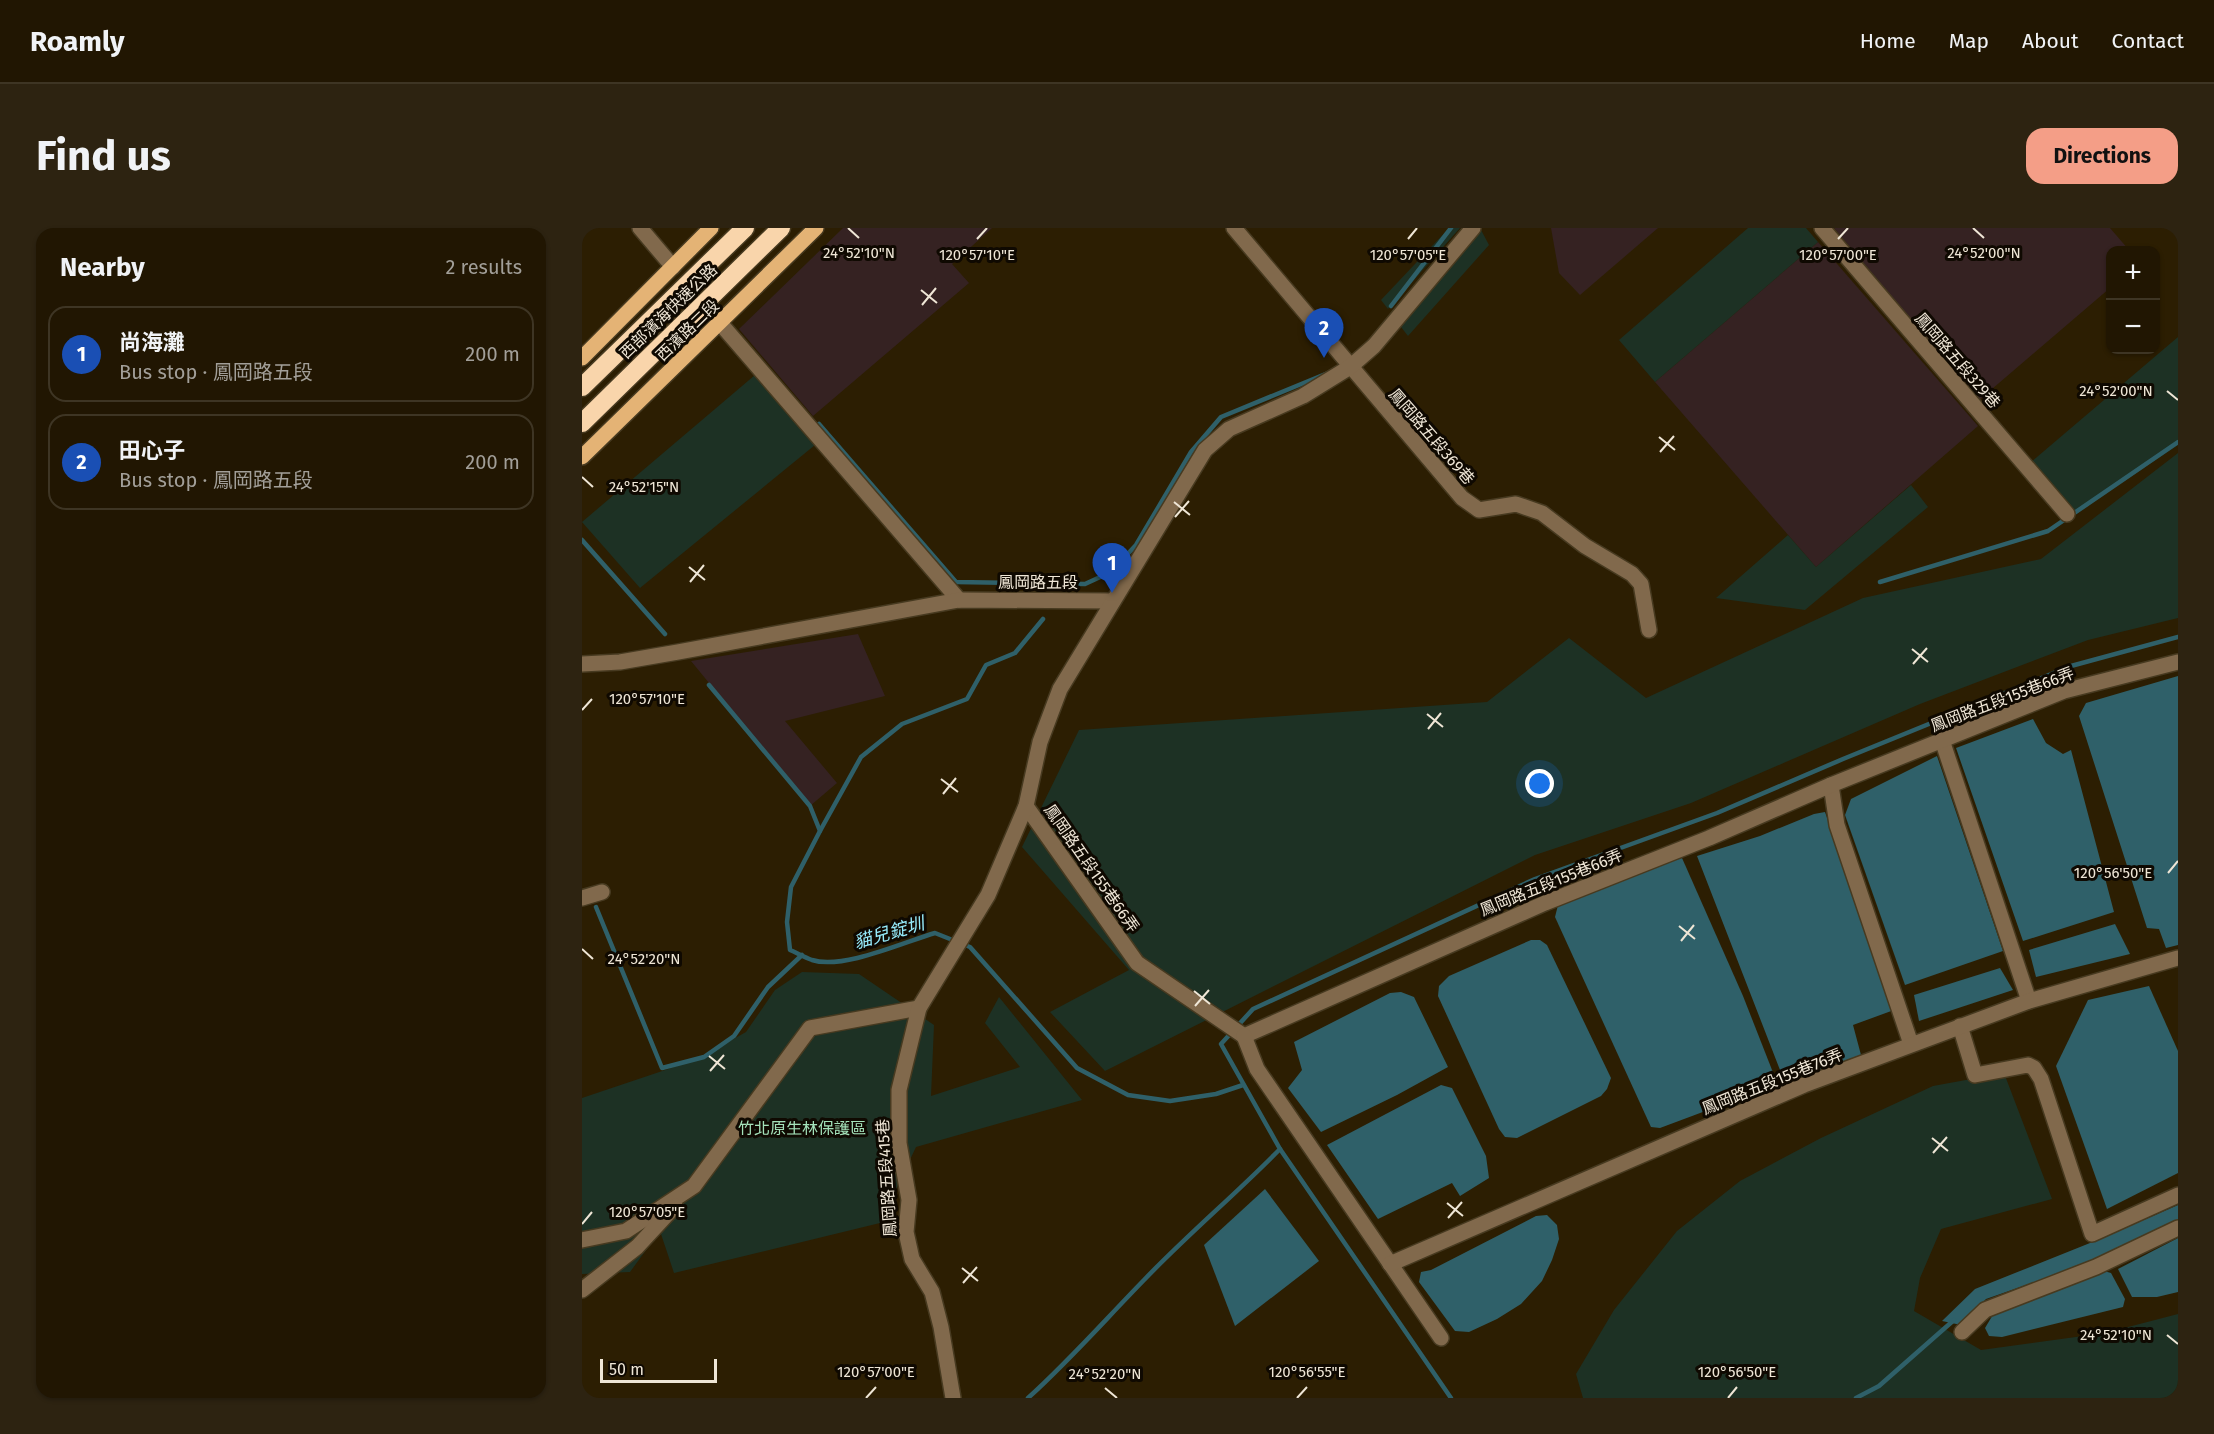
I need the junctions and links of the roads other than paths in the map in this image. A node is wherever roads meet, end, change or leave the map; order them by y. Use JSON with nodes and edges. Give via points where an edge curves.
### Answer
{"nodes":[{"id":1,"x":640,"y":228,"type":"edge"},
{"id":2,"x":711,"y":228,"type":"edge"},
{"id":3,"x":745,"y":228,"type":"edge"},
{"id":4,"x":781,"y":228,"type":"edge"},
{"id":5,"x":816,"y":228,"type":"edge"},
{"id":6,"x":1234,"y":228,"type":"edge"},
{"id":7,"x":1473,"y":228,"type":"edge"},
{"id":8,"x":1822,"y":228,"type":"edge"},
{"id":9,"x":673,"y":267,"type":"junction"},
{"id":10,"x":720,"y":323,"type":"junction"},
{"id":11,"x":582,"y":358,"type":"edge"},
{"id":12,"x":1350,"y":367,"type":"junction"},
{"id":13,"x":582,"y":387,"type":"edge"},
{"id":14,"x":582,"y":423,"type":"edge"},
{"id":15,"x":582,"y":457,"type":"edge"},
{"id":16,"x":2067,"y":514,"type":"dead end"},
{"id":17,"x":959,"y":600,"type":"junction"},
{"id":18,"x":1113,"y":601,"type":"junction"},
{"id":19,"x":1649,"y":630,"type":"dead end"},
{"id":20,"x":2178,"y":662,"type":"edge"},
{"id":21,"x":582,"y":663,"type":"edge"},
{"id":22,"x":1942,"y":740,"type":"junction"},
{"id":23,"x":1831,"y":785,"type":"junction"},
{"id":24,"x":1026,"y":806,"type":"junction"},
{"id":25,"x":602,"y":892,"type":"dead end"},
{"id":26,"x":582,"y":898,"type":"edge"},
{"id":27,"x":2178,"y":958,"type":"edge"},
{"id":28,"x":2029,"y":1001,"type":"junction"},
{"id":29,"x":919,"y":1008,"type":"junction"},
{"id":30,"x":1960,"y":1026,"type":"junction"},
{"id":31,"x":1244,"y":1036,"type":"junction"},
{"id":32,"x":1911,"y":1044,"type":"junction"},
{"id":33,"x":694,"y":1186,"type":"junction"},
{"id":34,"x":2178,"y":1195,"type":"edge"},
{"id":35,"x":2178,"y":1228,"type":"edge"},
{"id":36,"x":582,"y":1240,"type":"edge"},
{"id":37,"x":1390,"y":1264,"type":"junction"},
{"id":38,"x":582,"y":1290,"type":"edge"},
{"id":39,"x":1962,"y":1332,"type":"dead end"},
{"id":40,"x":1441,"y":1338,"type":"dead end"},
{"id":41,"x":953,"y":1398,"type":"edge"}],
"edges":[{"from":1,"to":9,"type":"street"},
{"from":2,"to":9,"type":"main road"},
{"from":3,"to":13,"type":"highway","name":"西部濱海快速公路"},
{"from":4,"to":14,"type":"highway","name":"西部濱海快速公路"},
{"from":5,"to":10,"type":"main road","name":"西濱路二段"},
{"from":6,"to":12,"type":"street","name":"鳳岡路五段369巷"},
{"from":7,"to":12,"type":"street","via":[[1374,346]]},
{"from":8,"to":16,"type":"street","name":"鳳岡路五段329巷"},
{"from":9,"to":11,"type":"main road"},
{"from":10,"to":15,"type":"main road","name":"西濱路二段"},
{"from":10,"to":17,"type":"street"},
{"from":12,"to":18,"type":"street","via":[[1303,396],[1229,429],[1205,450]]},
{"from":12,"to":19,"type":"street","name":"鳳岡路五段369巷","via":[[1462,498],[1479,510],[1516,504],[1542,513],[1585,546],[1632,574],[1641,584]]},
{"from":17,"to":18,"type":"street","name":"鳳岡路五段"},
{"from":17,"to":21,"type":"street","name":"鳳岡路五段","via":[[620,662]]},
{"from":18,"to":24,"type":"street","name":"鳳岡路五段415巷","via":[[1060,689],[1040,742]]},
{"from":20,"to":22,"type":"street","name":"鳳岡路五段155巷66弄","via":[[2064,691]]},
{"from":22,"to":23,"type":"street","name":"鳳岡路五段155巷66弄"},
{"from":22,"to":28,"type":"street"},
{"from":23,"to":31,"type":"street","name":"鳳岡路五段155巷66弄","via":[[1545,903]]},
{"from":23,"to":32,"type":"street","via":[[1836,825]]},
{"from":24,"to":29,"type":"street","name":"鳳岡路五段415巷","via":[[988,895]]},
{"from":24,"to":31,"type":"street","name":"鳳岡路五段155巷66弄","via":[[1137,963]]},
{"from":25,"to":26,"type":"street"},
{"from":27,"to":28,"type":"street","name":"鳳岡路五段155巷76弄"},
{"from":28,"to":30,"type":"street","name":"鳳岡路五段155巷76弄"},
{"from":29,"to":33,"type":"street","via":[[810,1028]]},
{"from":29,"to":41,"type":"street","name":"鳳岡路五段415巷","via":[[899,1090],[899,1143],[909,1200],[906,1232],[912,1259],[932,1292]]},
{"from":30,"to":32,"type":"street","name":"鳳岡路五段155巷76弄"},
{"from":30,"to":34,"type":"street","via":[[1975,1075],[2028,1065],[2038,1073],[2092,1234]]},
{"from":31,"to":37,"type":"street","via":[[1257,1069]]},
{"from":32,"to":37,"type":"street","name":"鳳岡路五段155巷76弄","via":[[1804,1085]]},
{"from":33,"to":36,"type":"street","via":[[626,1231]]},
{"from":33,"to":38,"type":"street","via":[[637,1247]]},
{"from":35,"to":39,"type":"street","via":[[2096,1267],[1985,1310]]},
{"from":37,"to":40,"type":"street"}]}
